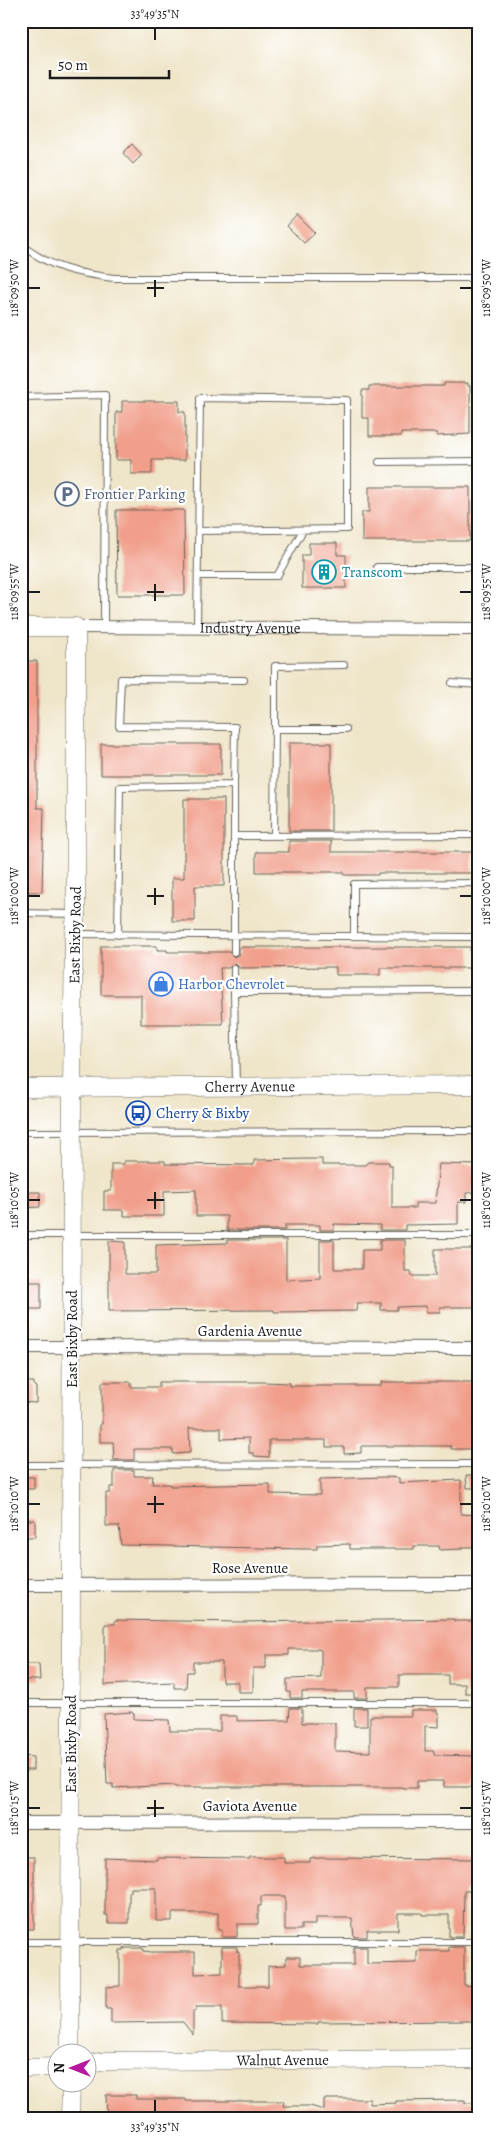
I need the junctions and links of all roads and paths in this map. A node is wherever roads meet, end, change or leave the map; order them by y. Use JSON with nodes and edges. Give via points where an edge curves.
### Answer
{"nodes":[{"id":1,"x":21,"y":246,"type":"edge"},
{"id":2,"x":479,"y":278,"type":"edge"},
{"id":3,"x":21,"y":397,"type":"edge"},
{"id":4,"x":479,"y":461,"type":"edge"},
{"id":5,"x":379,"y":462,"type":"dead end"},
{"id":6,"x":303,"y":530,"type":"junction"},
{"id":7,"x":198,"y":531,"type":"junction"},
{"id":8,"x":377,"y":567,"type":"dead end"},
{"id":9,"x":479,"y":567,"type":"edge"},
{"id":10,"x":198,"y":576,"type":"junction"},
{"id":11,"x":21,"y":627,"type":"edge"},
{"id":12,"x":76,"y":627,"type":"junction"},
{"id":13,"x":104,"y":627,"type":"junction"},
{"id":14,"x":198,"y":627,"type":"junction"},
{"id":15,"x":479,"y":628,"type":"edge"},
{"id":16,"x":344,"y":665,"type":"dead end"},
{"id":17,"x":244,"y":680,"type":"dead end"},
{"id":18,"x":452,"y":683,"type":"dead end"},
{"id":19,"x":479,"y":685,"type":"edge"},
{"id":20,"x":275,"y":729,"type":"junction"},
{"id":21,"x":346,"y":730,"type":"dead end"},
{"id":22,"x":234,"y":786,"type":"junction"},
{"id":23,"x":479,"y":835,"type":"edge"},
{"id":24,"x":234,"y":836,"type":"junction"},
{"id":25,"x":274,"y":836,"type":"junction"},
{"id":26,"x":479,"y":883,"type":"edge"},
{"id":27,"x":21,"y":913,"type":"edge"},
{"id":28,"x":76,"y":914,"type":"junction"},
{"id":29,"x":74,"y":934,"type":"junction"},
{"id":30,"x":118,"y":934,"type":"junction"},
{"id":31,"x":234,"y":935,"type":"junction"},
{"id":32,"x":354,"y":936,"type":"junction"},
{"id":33,"x":479,"y":944,"type":"edge"},
{"id":34,"x":234,"y":952,"type":"dead end"},
{"id":35,"x":234,"y":968,"type":"dead end"},
{"id":36,"x":479,"y":991,"type":"edge"},
{"id":37,"x":234,"y":992,"type":"junction"},
{"id":38,"x":479,"y":1085,"type":"edge"},
{"id":39,"x":236,"y":1086,"type":"junction"},
{"id":40,"x":21,"y":1088,"type":"edge"},
{"id":41,"x":72,"y":1088,"type":"junction"},
{"id":42,"x":479,"y":1131,"type":"edge"},
{"id":43,"x":21,"y":1132,"type":"edge"},
{"id":44,"x":73,"y":1132,"type":"junction"},
{"id":45,"x":21,"y":1235,"type":"edge"},
{"id":46,"x":72,"y":1235,"type":"junction"},
{"id":47,"x":479,"y":1235,"type":"edge"},
{"id":48,"x":21,"y":1347,"type":"edge"},
{"id":49,"x":72,"y":1347,"type":"junction"},
{"id":50,"x":479,"y":1348,"type":"edge"},
{"id":51,"x":72,"y":1464,"type":"junction"},
{"id":52,"x":479,"y":1464,"type":"edge"},
{"id":53,"x":21,"y":1465,"type":"edge"},
{"id":54,"x":479,"y":1584,"type":"edge"},
{"id":55,"x":21,"y":1585,"type":"edge"},
{"id":56,"x":71,"y":1585,"type":"junction"},
{"id":57,"x":21,"y":1703,"type":"edge"},
{"id":58,"x":70,"y":1703,"type":"junction"},
{"id":59,"x":479,"y":1703,"type":"edge"},
{"id":60,"x":479,"y":1822,"type":"edge"},
{"id":61,"x":21,"y":1823,"type":"edge"},
{"id":62,"x":71,"y":1823,"type":"junction"},
{"id":63,"x":21,"y":1942,"type":"edge"},
{"id":64,"x":70,"y":1942,"type":"junction"},
{"id":65,"x":479,"y":1942,"type":"edge"},
{"id":66,"x":70,"y":2042,"type":"edge"},
{"id":67,"x":479,"y":2059,"type":"edge"},
{"id":68,"x":98,"y":2062,"type":"edge"},
{"id":69,"x":48,"y":2067,"type":"edge"},
{"id":70,"x":21,"y":2068,"type":"edge"},
{"id":71,"x":70,"y":2092,"type":"edge"},
{"id":72,"x":70,"y":2119,"type":"edge"}],
"edges":[{"from":1,"to":2,"type":"lane","via":[[54,266],[114,278]]},
{"from":3,"to":13,"type":"lane","via":[[105,395]]},
{"from":4,"to":5,"type":"lane"},
{"from":6,"to":7,"type":"lane"},
{"from":6,"to":7,"type":"lane","via":[[347,529],[347,400],[200,398]]},
{"from":6,"to":10,"type":"lane","via":[[277,576]]},
{"from":7,"to":10,"type":"lane"},
{"from":8,"to":9,"type":"lane"},
{"from":10,"to":14,"type":"lane"},
{"from":11,"to":12,"type":"street","name":"Industry Avenue"},
{"from":12,"to":13,"type":"street","name":"Industry Avenue"},
{"from":12,"to":28,"type":"street","name":"East Bixby Road"},
{"from":13,"to":14,"type":"street","name":"Industry Avenue"},
{"from":14,"to":15,"type":"street","name":"Industry Avenue"},
{"from":16,"to":20,"type":"lane","via":[[275,666]]},
{"from":17,"to":22,"type":"lane","via":[[121,679],[119,726],[235,727]]},
{"from":18,"to":19,"type":"lane"},
{"from":20,"to":21,"type":"lane"},
{"from":20,"to":25,"type":"lane"},
{"from":22,"to":24,"type":"lane"},
{"from":22,"to":30,"type":"lane","via":[[120,787]]},
{"from":23,"to":25,"type":"lane"},
{"from":24,"to":25,"type":"lane"},
{"from":24,"to":31,"type":"lane"},
{"from":26,"to":32,"type":"lane","via":[[354,884]]},
{"from":27,"to":28,"type":"lane"},
{"from":28,"to":29,"type":"street","name":"East Bixby Road"},
{"from":29,"to":30,"type":"lane"},
{"from":29,"to":41,"type":"street","name":"East Bixby Road"},
{"from":30,"to":31,"type":"lane"},
{"from":31,"to":32,"type":"lane"},
{"from":31,"to":34,"type":"lane"},
{"from":32,"to":33,"type":"lane","via":[[472,937]]},
{"from":35,"to":37,"type":"lane"},
{"from":36,"to":37,"type":"lane"},
{"from":37,"to":39,"type":"lane"},
{"from":38,"to":39,"type":"street","name":"Cherry Avenue"},
{"from":39,"to":41,"type":"street","name":"Cherry Avenue"},
{"from":40,"to":41,"type":"street","name":"Cherry Avenue"},
{"from":41,"to":44,"type":"street","name":"East Bixby Road"},
{"from":42,"to":44,"type":"lane"},
{"from":43,"to":44,"type":"lane"},
{"from":44,"to":46,"type":"street","name":"East Bixby Road"},
{"from":45,"to":46,"type":"lane"},
{"from":46,"to":47,"type":"lane"},
{"from":46,"to":49,"type":"street","name":"East Bixby Road"},
{"from":48,"to":49,"type":"street","name":"Gardenia Avenue"},
{"from":49,"to":50,"type":"street","name":"Gardenia Avenue"},
{"from":49,"to":51,"type":"street","name":"East Bixby Road"},
{"from":51,"to":52,"type":"lane"},
{"from":51,"to":53,"type":"lane"},
{"from":51,"to":56,"type":"street","name":"East Bixby Road"},
{"from":54,"to":56,"type":"street","name":"Rose Avenue"},
{"from":55,"to":56,"type":"street","name":"Rose Avenue"},
{"from":56,"to":58,"type":"street","name":"East Bixby Road"},
{"from":57,"to":58,"type":"lane"},
{"from":58,"to":59,"type":"lane"},
{"from":58,"to":62,"type":"street","name":"East Bixby Road"},
{"from":60,"to":62,"type":"street","name":"Gaviota Avenue"},
{"from":61,"to":62,"type":"street","name":"Gaviota Avenue"},
{"from":62,"to":64,"type":"street","name":"East Bixby Road"},
{"from":63,"to":64,"type":"lane"},
{"from":64,"to":65,"type":"lane"},
{"from":64,"to":66,"type":"street","name":"East Bixby Road"},
{"from":67,"to":68,"type":"street","name":"Walnut Avenue"},
{"from":69,"to":70,"type":"street"},
{"from":71,"to":72,"type":"street"}]}
